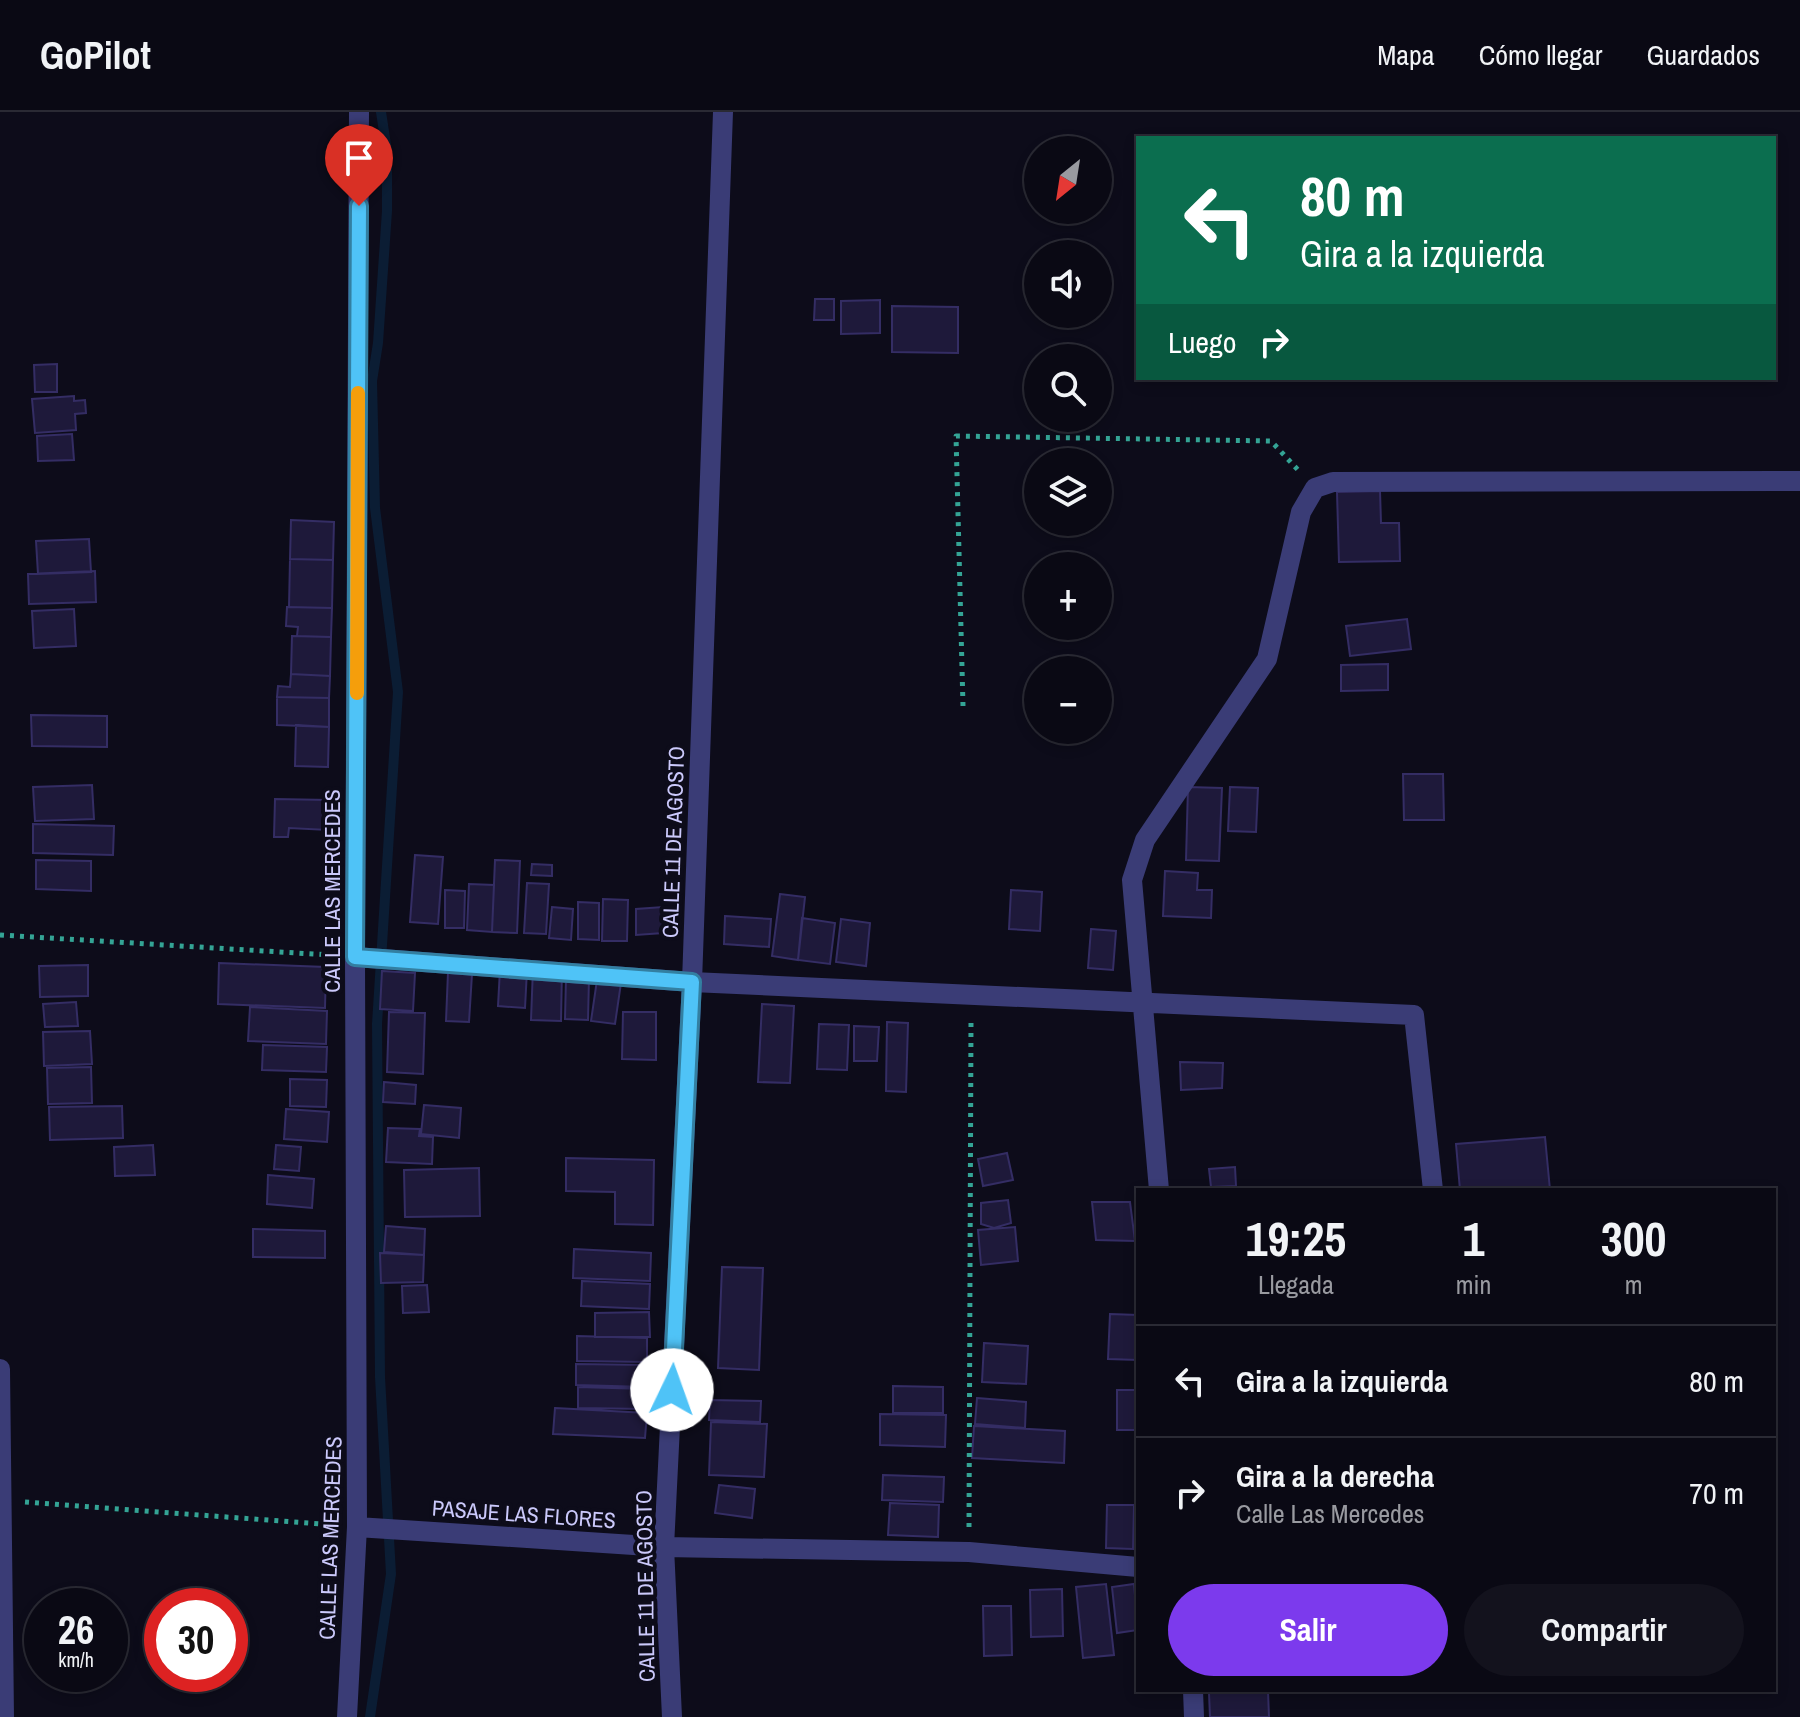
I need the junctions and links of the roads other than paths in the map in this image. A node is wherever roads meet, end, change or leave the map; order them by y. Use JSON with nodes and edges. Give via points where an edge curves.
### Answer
{"nodes":[{"id":1,"x":359,"y":112,"type":"edge"},
{"id":2,"x":723,"y":112,"type":"edge"},
{"id":3,"x":1800,"y":481,"type":"edge"},
{"id":4,"x":355,"y":957,"type":"junction"},
{"id":5,"x":692,"y":982,"type":"junction"},
{"id":6,"x":1144,"y":1004,"type":"junction"},
{"id":7,"x":1159,"y":1188,"type":"edge"},
{"id":8,"x":1433,"y":1188,"type":"edge"},
{"id":9,"x":0,"y":1369,"type":"edge"},
{"id":10,"x":357,"y":1527,"type":"junction"},
{"id":11,"x":664,"y":1547,"type":"junction"},
{"id":12,"x":1136,"y":1567,"type":"edge"},
{"id":13,"x":1193,"y":1692,"type":"edge"},
{"id":14,"x":4,"y":1717,"type":"edge"},
{"id":15,"x":347,"y":1717,"type":"edge"},
{"id":16,"x":672,"y":1717,"type":"edge"},
{"id":17,"x":1194,"y":1717,"type":"edge"}],
"edges":[{"from":1,"to":4,"type":"street","name":"CALLE LAS MERCEDES"},
{"from":2,"to":5,"type":"street","name":"CALLE 11 DE AGOSTO"},
{"from":3,"to":6,"type":"street","via":[[1333,482],[1315,488],[1301,512],[1267,659],[1145,840],[1132,880]]},
{"from":4,"to":5,"type":"street"},
{"from":4,"to":10,"type":"street","name":"CALLE LAS MERCEDES"},
{"from":5,"to":6,"type":"street"},
{"from":5,"to":11,"type":"street","name":"CALLE 11 DE AGOSTO"},
{"from":6,"to":7,"type":"street"},
{"from":6,"to":8,"type":"street","via":[[1414,1015]]},
{"from":9,"to":14,"type":"street"},
{"from":10,"to":11,"type":"street","name":"PASAJE LAS FLORES"},
{"from":10,"to":15,"type":"street","name":"CALLE LAS MERCEDES"},
{"from":11,"to":12,"type":"street","name":"PASAJE LAS FLORES","via":[[969,1552]]},
{"from":11,"to":16,"type":"street","name":"CALLE 11 DE AGOSTO"},
{"from":13,"to":17,"type":"street"}]}
